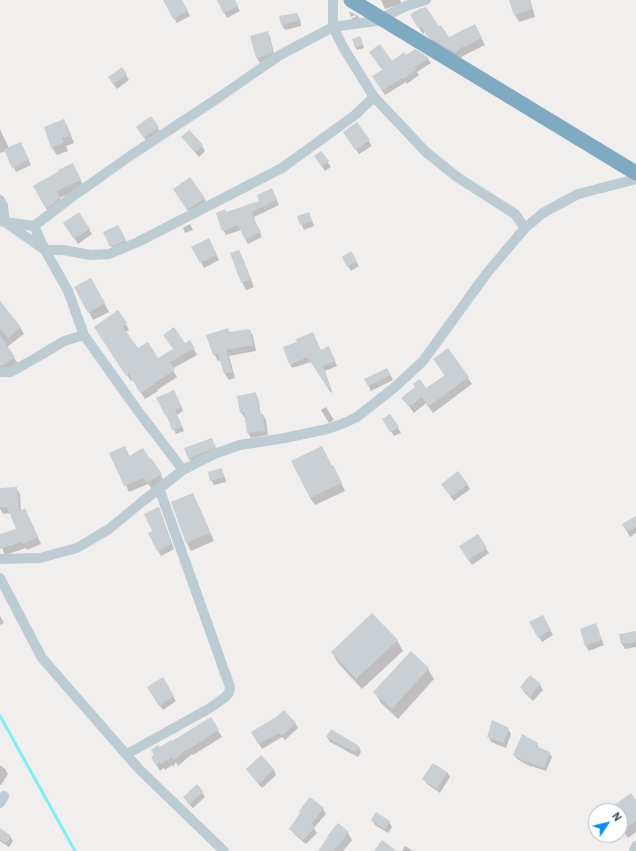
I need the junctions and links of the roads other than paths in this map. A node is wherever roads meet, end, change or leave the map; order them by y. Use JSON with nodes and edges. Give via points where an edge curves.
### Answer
{"nodes":[{"id":1,"x":333,"y":0,"type":"edge"},
{"id":2,"x":351,"y":0,"type":"edge"},
{"id":3,"x":426,"y":0,"type":"edge"},
{"id":4,"x":334,"y":27,"type":"junction"},
{"id":5,"x":374,"y":97,"type":"junction"},
{"id":6,"x":636,"y":173,"type":"edge"},
{"id":7,"x":636,"y":178,"type":"edge"},
{"id":8,"x":0,"y":200,"type":"edge"},
{"id":9,"x":2,"y":222,"type":"edge"},
{"id":10,"x":34,"y":226,"type":"junction"},
{"id":11,"x":525,"y":228,"type":"junction"},
{"id":12,"x":45,"y":250,"type":"junction"},
{"id":13,"x":84,"y":335,"type":"junction"},
{"id":14,"x":0,"y":372,"type":"edge"},
{"id":15,"x":183,"y":470,"type":"junction"},
{"id":16,"x":159,"y":488,"type":"junction"},
{"id":17,"x":0,"y":559,"type":"edge"},
{"id":18,"x":0,"y":578,"type":"edge"},
{"id":19,"x":127,"y":754,"type":"junction"},
{"id":20,"x":636,"y":846,"type":"edge"},
{"id":21,"x":224,"y":851,"type":"edge"},
{"id":22,"x":634,"y":851,"type":"edge"}],
"edges":[{"from":1,"to":4,"type":"street"},
{"from":2,"to":6,"type":"highway"},
{"from":3,"to":4,"type":"street","via":[[406,6],[376,21]]},
{"from":4,"to":5,"type":"street","via":[[343,47]]},
{"from":4,"to":10,"type":"street","via":[[280,55],[130,156]]},
{"from":5,"to":11,"type":"street","via":[[426,152],[457,177],[515,214]]},
{"from":5,"to":12,"type":"street","via":[[355,115],[282,168],[138,242],[109,254],[91,255]]},
{"from":7,"to":11,"type":"street","via":[[578,194],[543,213]]},
{"from":8,"to":9,"type":"street","via":[[3,206]]},
{"from":9,"to":10,"type":"street"},
{"from":9,"to":12,"type":"street"},
{"from":10,"to":12,"type":"street"},
{"from":11,"to":15,"type":"street","via":[[487,273],[423,361],[357,417],[327,430],[240,445],[214,454]]},
{"from":12,"to":13,"type":"street","via":[[68,291]]},
{"from":13,"to":14,"type":"street","via":[[64,341],[11,372]]},
{"from":13,"to":15,"type":"street"},
{"from":15,"to":16,"type":"street"},
{"from":16,"to":17,"type":"street","via":[[109,529],[77,548],[40,558]]},
{"from":16,"to":19,"type":"street","via":[[230,687],[229,693],[210,708]]},
{"from":18,"to":19,"type":"street","via":[[42,658]]},
{"from":19,"to":21,"type":"street","via":[[139,769]]},
{"from":20,"to":22,"type":"street"}]}
